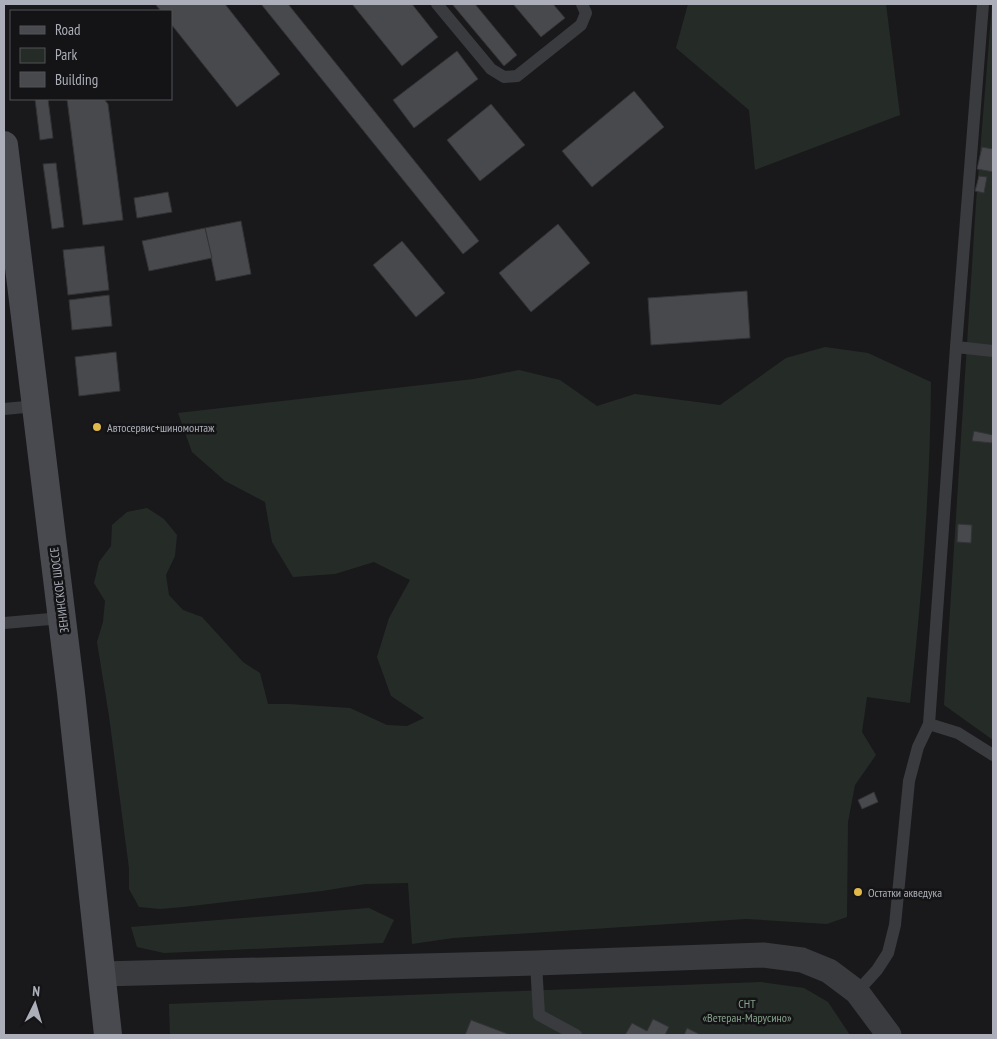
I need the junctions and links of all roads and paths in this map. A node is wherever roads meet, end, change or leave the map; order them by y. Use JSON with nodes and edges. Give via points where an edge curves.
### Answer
{"nodes":[{"id":1,"x":437,"y":4,"type":"edge"},
{"id":2,"x":582,"y":4,"type":"edge"},
{"id":3,"x":983,"y":4,"type":"edge"},
{"id":4,"x":4,"y":145,"type":"edge"},
{"id":5,"x":10,"y":255,"type":"edge"},
{"id":6,"x":956,"y":347,"type":"junction"},
{"id":7,"x":993,"y":351,"type":"edge"},
{"id":8,"x":36,"y":406,"type":"junction"},
{"id":9,"x":4,"y":409,"type":"edge"},
{"id":10,"x":62,"y":618,"type":"junction"},
{"id":11,"x":4,"y":623,"type":"edge"},
{"id":12,"x":929,"y":724,"type":"junction"},
{"id":13,"x":993,"y":755,"type":"edge"},
{"id":14,"x":536,"y":963,"type":"junction"},
{"id":15,"x":101,"y":974,"type":"junction"},
{"id":16,"x":857,"y":992,"type":"junction"},
{"id":17,"x":108,"y":1035,"type":"edge"},
{"id":18,"x":576,"y":1035,"type":"edge"},
{"id":19,"x":889,"y":1035,"type":"edge"}],
"edges":[{"from":1,"to":2,"type":"lane","via":[[491,68],[504,77],[516,76],[581,25],[586,12]]},
{"from":3,"to":6,"type":"lane"},
{"from":4,"to":5,"type":"main road","name":"ЗЕНИНСКОЕ ШОССЕ"},
{"from":5,"to":8,"type":"main road","name":"ЗЕНИНСКОЕ ШОССЕ"},
{"from":6,"to":7,"type":"lane"},
{"from":6,"to":12,"type":"lane"},
{"from":8,"to":9,"type":"lane"},
{"from":8,"to":10,"type":"main road","name":"ЗЕНИНСКОЕ ШОССЕ"},
{"from":10,"to":11,"type":"lane"},
{"from":10,"to":15,"type":"main road","name":"ЗЕНИНСКОЕ ШОССЕ"},
{"from":12,"to":13,"type":"lane","via":[[958,732]]},
{"from":12,"to":16,"type":"lane","via":[[918,747],[909,781],[895,925],[888,953]]},
{"from":14,"to":15,"type":"street"},
{"from":14,"to":16,"type":"street","via":[[763,955],[802,960],[829,971]]},
{"from":14,"to":18,"type":"lane","via":[[539,1015]]},
{"from":15,"to":17,"type":"main road","name":"ЗЕНИНСКОЕ ШОССЕ"},
{"from":16,"to":19,"type":"street"}]}
